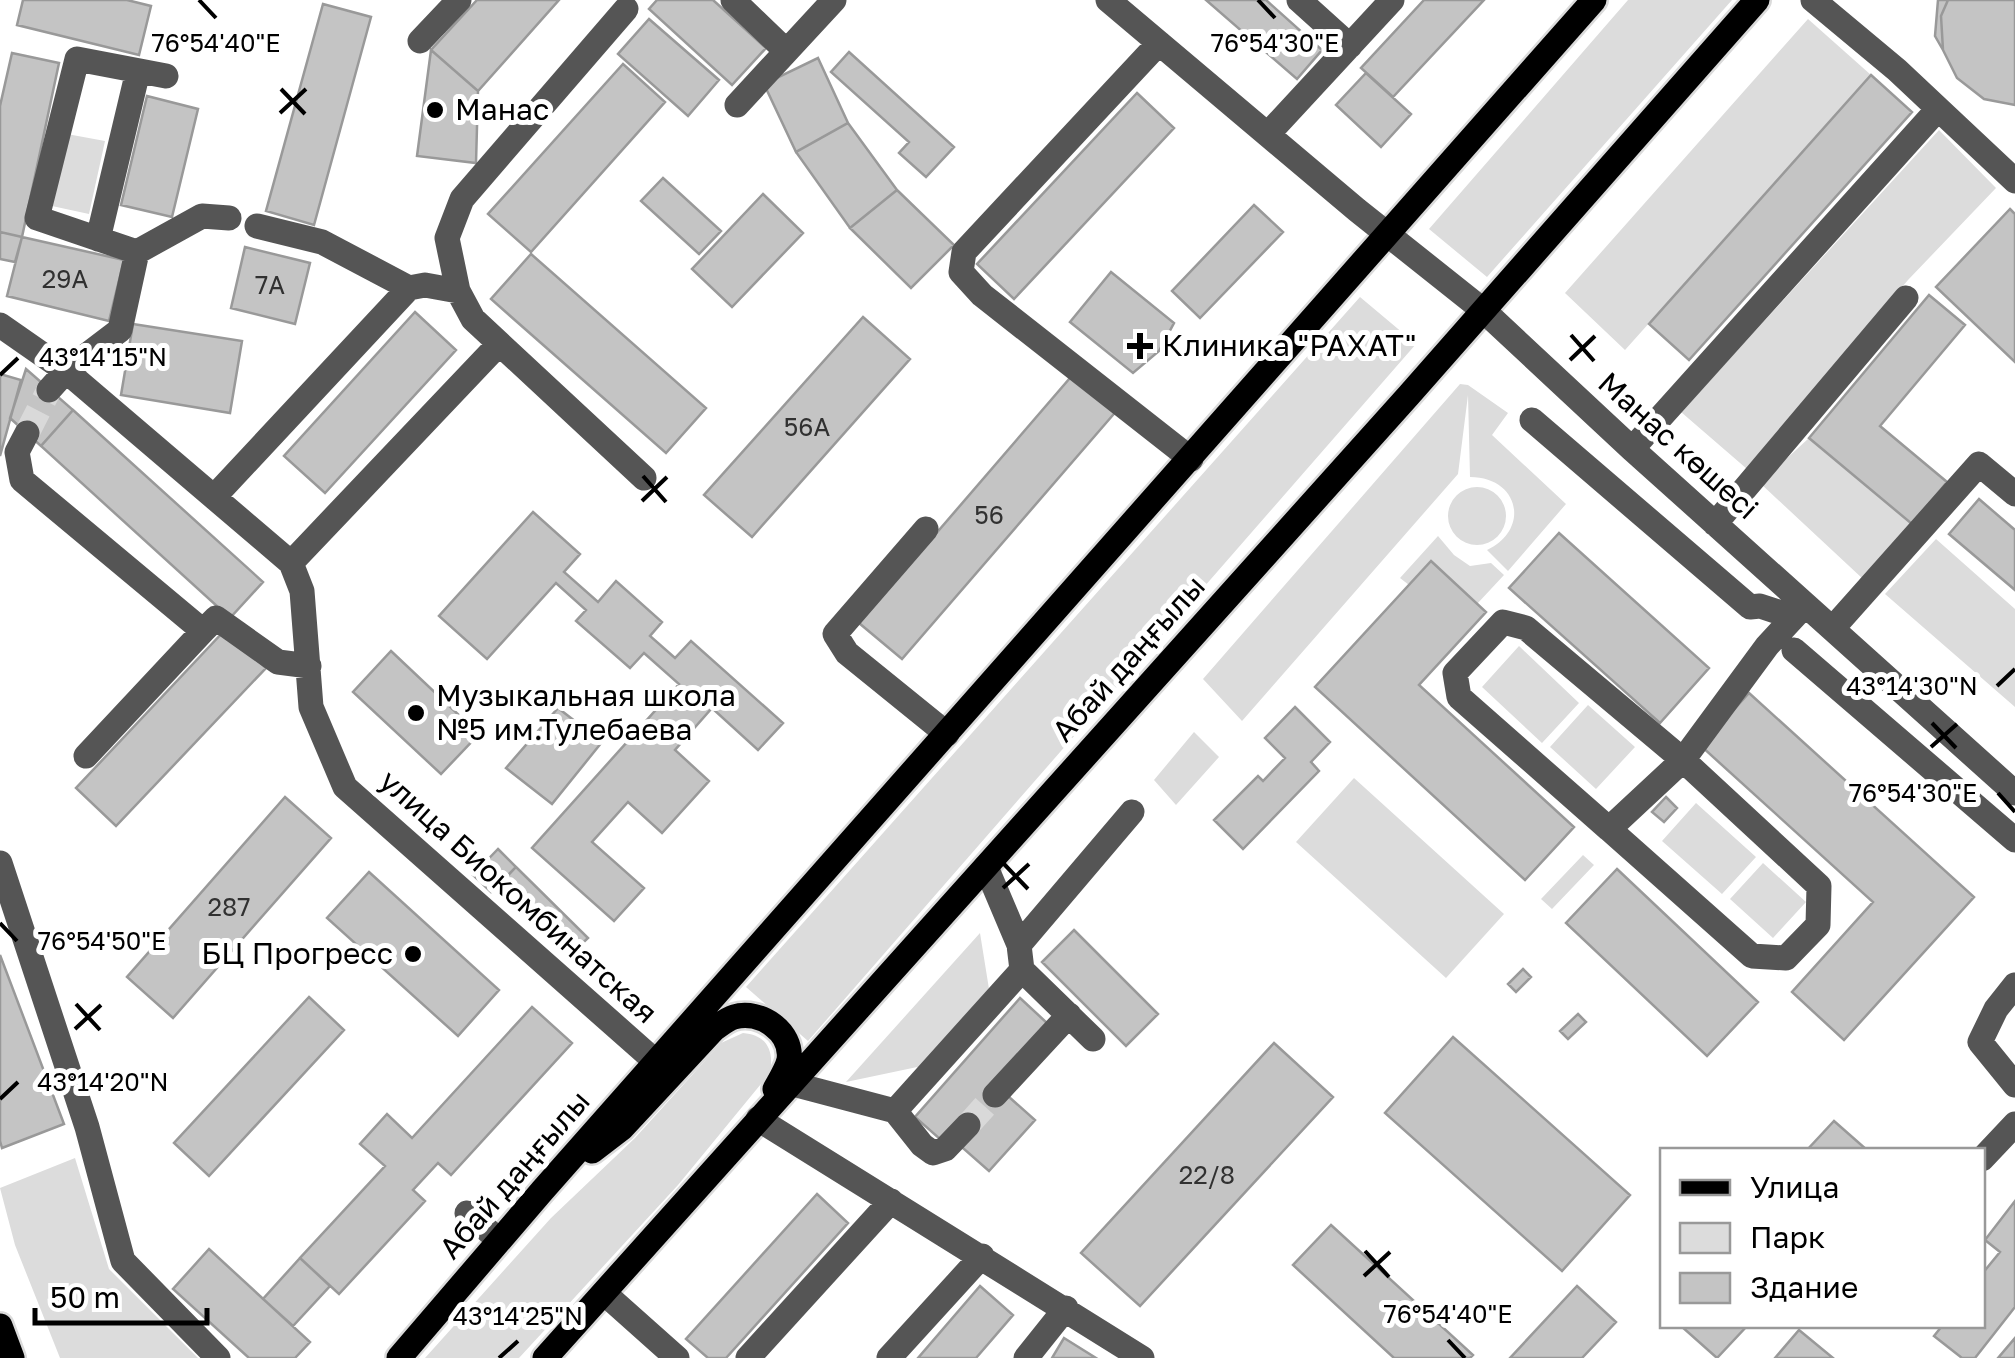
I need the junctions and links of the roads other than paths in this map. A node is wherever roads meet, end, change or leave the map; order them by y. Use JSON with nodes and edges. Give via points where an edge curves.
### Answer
{"nodes":[{"id":1,"x":459,"y":0,"type":"edge"},
{"id":2,"x":733,"y":0,"type":"edge"},
{"id":3,"x":834,"y":0,"type":"edge"},
{"id":4,"x":1108,"y":0,"type":"edge"},
{"id":5,"x":1299,"y":0,"type":"edge"},
{"id":6,"x":1392,"y":0,"type":"edge"},
{"id":7,"x":1594,"y":0,"type":"edge"},
{"id":8,"x":1757,"y":0,"type":"edge"},
{"id":9,"x":1813,"y":0,"type":"edge"},
{"id":10,"x":626,"y":9,"type":"dead end"},
{"id":11,"x":420,"y":41,"type":"dead end"},
{"id":12,"x":1159,"y":43,"type":"junction"},
{"id":13,"x":1350,"y":46,"type":"junction"},
{"id":14,"x":785,"y":50,"type":"junction"},
{"id":15,"x":138,"y":71,"type":"junction"},
{"id":16,"x":166,"y":76,"type":"dead end"},
{"id":17,"x":737,"y":105,"type":"dead end"},
{"id":18,"x":1938,"y":109,"type":"junction"},
{"id":19,"x":1268,"y":134,"type":"junction"},
{"id":20,"x":2015,"y":181,"type":"edge"},
{"id":21,"x":229,"y":218,"type":"dead end"},
{"id":22,"x":257,"y":226,"type":"dead end"},
{"id":23,"x":1389,"y":236,"type":"junction"},
{"id":24,"x":98,"y":239,"type":"junction"},
{"id":25,"x":137,"y":252,"type":"junction"},
{"id":26,"x":409,"y":288,"type":"junction"},
{"id":27,"x":458,"y":291,"type":"junction"},
{"id":28,"x":1906,"y":298,"type":"dead end"},
{"id":29,"x":1484,"y":311,"type":"junction"},
{"id":30,"x":0,"y":326,"type":"edge"},
{"id":31,"x":499,"y":344,"type":"junction"},
{"id":32,"x":58,"y":380,"type":"junction"},
{"id":33,"x":1532,"y":420,"type":"dead end"},
{"id":34,"x":27,"y":433,"type":"tunnel mouth"},
{"id":35,"x":1632,"y":450,"type":"junction"},
{"id":36,"x":1191,"y":459,"type":"junction"},
{"id":37,"x":644,"y":478,"type":"dead end"},
{"id":38,"x":2015,"y":494,"type":"edge"},
{"id":39,"x":214,"y":497,"type":"junction"},
{"id":40,"x":1715,"y":524,"type":"junction"},
{"id":41,"x":926,"y":529,"type":"dead end"},
{"id":42,"x":292,"y":563,"type":"junction"},
{"id":43,"x":1799,"y":611,"type":"junction"},
{"id":44,"x":1832,"y":628,"type":"junction"},
{"id":45,"x":202,"y":631,"type":"junction"},
{"id":46,"x":1767,"y":646,"type":"junction"},
{"id":47,"x":1794,"y":650,"type":"dead end"},
{"id":48,"x":310,"y":666,"type":"junction"},
{"id":49,"x":1757,"y":676,"type":"dead end"},
{"id":50,"x":947,"y":734,"type":"junction"},
{"id":51,"x":86,"y":756,"type":"dead end"},
{"id":52,"x":1683,"y":760,"type":"junction"},
{"id":53,"x":2015,"y":793,"type":"edge"},
{"id":54,"x":1132,"y":812,"type":"dead end"},
{"id":55,"x":1609,"y":828,"type":"junction"},
{"id":56,"x":2015,"y":840,"type":"edge"},
{"id":57,"x":0,"y":863,"type":"edge"},
{"id":58,"x":986,"y":867,"type":"junction"},
{"id":59,"x":1020,"y":958,"type":"junction"},
{"id":60,"x":2015,"y":985,"type":"edge"},
{"id":61,"x":1069,"y":1016,"type":"junction"},
{"id":62,"x":1093,"y":1039,"type":"dead end"},
{"id":63,"x":656,"y":1062,"type":"junction"},
{"id":64,"x":789,"y":1083,"type":"junction"},
{"id":65,"x":2015,"y":1085,"type":"edge"},
{"id":66,"x":995,"y":1095,"type":"tunnel mouth"},
{"id":67,"x":895,"y":1110,"type":"junction"},
{"id":68,"x":758,"y":1119,"type":"junction"},
{"id":69,"x":2015,"y":1124,"type":"edge"},
{"id":70,"x":968,"y":1125,"type":"tunnel mouth"},
{"id":71,"x":1985,"y":1155,"type":"edge"},
{"id":72,"x":542,"y":1192,"type":"junction"},
{"id":73,"x":891,"y":1201,"type":"junction"},
{"id":74,"x":467,"y":1213,"type":"dead end"},
{"id":75,"x":499,"y":1240,"type":"junction"},
{"id":76,"x":982,"y":1256,"type":"junction"},
{"id":77,"x":604,"y":1293,"type":"junction"},
{"id":78,"x":1066,"y":1308,"type":"junction"},
{"id":79,"x":0,"y":1326,"type":"edge"},
{"id":80,"x":12,"y":1358,"type":"edge"},
{"id":81,"x":218,"y":1358,"type":"edge"},
{"id":82,"x":399,"y":1358,"type":"edge"},
{"id":83,"x":545,"y":1358,"type":"edge"},
{"id":84,"x":677,"y":1358,"type":"edge"},
{"id":85,"x":748,"y":1358,"type":"edge"},
{"id":86,"x":889,"y":1358,"type":"edge"},
{"id":87,"x":1026,"y":1358,"type":"edge"},
{"id":88,"x":1142,"y":1358,"type":"edge"}],
"edges":[{"from":1,"to":11,"type":"street"},
{"from":2,"to":14,"type":"street"},
{"from":3,"to":14,"type":"street"},
{"from":4,"to":12,"type":"street","name":"Манас көшесі"},
{"from":5,"to":13,"type":"street"},
{"from":6,"to":13,"type":"street"},
{"from":7,"to":23,"type":"main road","name":"Абай даңғылы"},
{"from":8,"to":29,"type":"main road","name":"Абай даңғылы"},
{"from":9,"to":18,"type":"street"},
{"from":10,"to":27,"type":"street","via":[[462,199],[447,238]]},
{"from":12,"to":19,"type":"street","name":"Манас көшесі"},
{"from":12,"to":36,"type":"street","via":[[964,252],[960,272]]},
{"from":13,"to":19,"type":"street"},
{"from":14,"to":17,"type":"street"},
{"from":15,"to":16,"type":"street"},
{"from":15,"to":24,"type":"street"},
{"from":15,"to":24,"type":"street","via":[[77,60],[36,218]]},
{"from":18,"to":20,"type":"street"},
{"from":18,"to":35,"type":"street"},
{"from":19,"to":23,"type":"street","name":"Манас көшесі"},
{"from":21,"to":25,"type":"street","via":[[202,216]]},
{"from":22,"to":26,"type":"street","via":[[322,242]]},
{"from":23,"to":29,"type":"street","name":"Манас көшесі"},
{"from":23,"to":36,"type":"main road","name":"Абай даңғылы"},
{"from":24,"to":25,"type":"street"},
{"from":25,"to":32,"type":"street","via":[[120,330]]},
{"from":26,"to":27,"type":"street","via":[[426,284]]},
{"from":26,"to":39,"type":"street"},
{"from":27,"to":31,"type":"street","via":[[472,320]]},
{"from":28,"to":40,"type":"street"},
{"from":29,"to":35,"type":"street","name":"Манас көшесі"},
{"from":29,"to":58,"type":"main road","name":"Абай даңғылы"},
{"from":30,"to":32,"type":"street"},
{"from":31,"to":37,"type":"street"},
{"from":31,"to":42,"type":"street"},
{"from":32,"to":39,"type":"street"},
{"from":33,"to":43,"type":"street","via":[[1750,607]]},
{"from":34,"to":45,"type":"street","via":[[17,452],[22,480]]},
{"from":35,"to":40,"type":"street","name":"Манас көшесі"},
{"from":36,"to":50,"type":"main road","name":"Абай даңғылы"},
{"from":38,"to":44,"type":"street","via":[[1979,464]]},
{"from":39,"to":42,"type":"street"},
{"from":40,"to":43,"type":"street","name":"Манас көшесі"},
{"from":41,"to":50,"type":"street","via":[[835,634],[847,653]]},
{"from":42,"to":48,"type":"street","name":"улица Биокомбинатская","via":[[302,591]]},
{"from":43,"to":44,"type":"street","name":"Манас көшесі"},
{"from":43,"to":46,"type":"street"},
{"from":44,"to":53,"type":"street","name":"Манас көшесі"},
{"from":45,"to":48,"type":"street","via":[[216,618],[278,662]]},
{"from":45,"to":51,"type":"street"},
{"from":46,"to":49,"type":"street"},
{"from":46,"to":52,"type":"street"},
{"from":47,"to":56,"type":"street"},
{"from":48,"to":63,"type":"street","name":"улица Биокомбинатская","via":[[310,707],[345,787]]},
{"from":50,"to":63,"type":"main road","name":"Абай даңғылы"},
{"from":52,"to":55,"type":"street"},
{"from":52,"to":55,"type":"street","via":[[1819,886],[1818,925],[1786,958],[1752,956]]},
{"from":52,"to":55,"type":"street","via":[[1526,628],[1504,622],[1455,673],[1459,697]]},
{"from":54,"to":59,"type":"street"},
{"from":57,"to":81,"type":"street","via":[[87,1127],[123,1261]]},
{"from":58,"to":59,"type":"street"},
{"from":58,"to":64,"type":"main road","name":"Абай даңғылы"},
{"from":59,"to":61,"type":"street"},
{"from":59,"to":67,"type":"street"},
{"from":60,"to":65,"type":"street","via":[[1980,1042]]},
{"from":61,"to":62,"type":"street"},
{"from":61,"to":66,"type":"street"},
{"from":63,"to":72,"type":"main road","name":"Абай даңғылы"},
{"from":64,"to":67,"type":"street"},
{"from":64,"to":68,"type":"main road","name":"Абай даңғылы"},
{"from":67,"to":70,"type":"street","via":[[933,1153],[945,1150]]},
{"from":68,"to":72,"type":"main road","via":[[789,1061],[788,1045],[766,1020],[731,1017],[622,1128]]},
{"from":68,"to":73,"type":"street"},
{"from":68,"to":77,"type":"main road","name":"Абай даңғылы"},
{"from":69,"to":71,"type":"street"},
{"from":72,"to":75,"type":"main road","name":"Абай даңғылы"},
{"from":73,"to":76,"type":"street"},
{"from":73,"to":85,"type":"street"},
{"from":74,"to":75,"type":"street"},
{"from":75,"to":82,"type":"main road","name":"Абай даңғылы"},
{"from":76,"to":78,"type":"street"},
{"from":76,"to":86,"type":"street"},
{"from":77,"to":83,"type":"main road","name":"Абай даңғылы"},
{"from":77,"to":84,"type":"street"},
{"from":78,"to":87,"type":"street"},
{"from":78,"to":88,"type":"street"},
{"from":79,"to":80,"type":"main road"}]}
